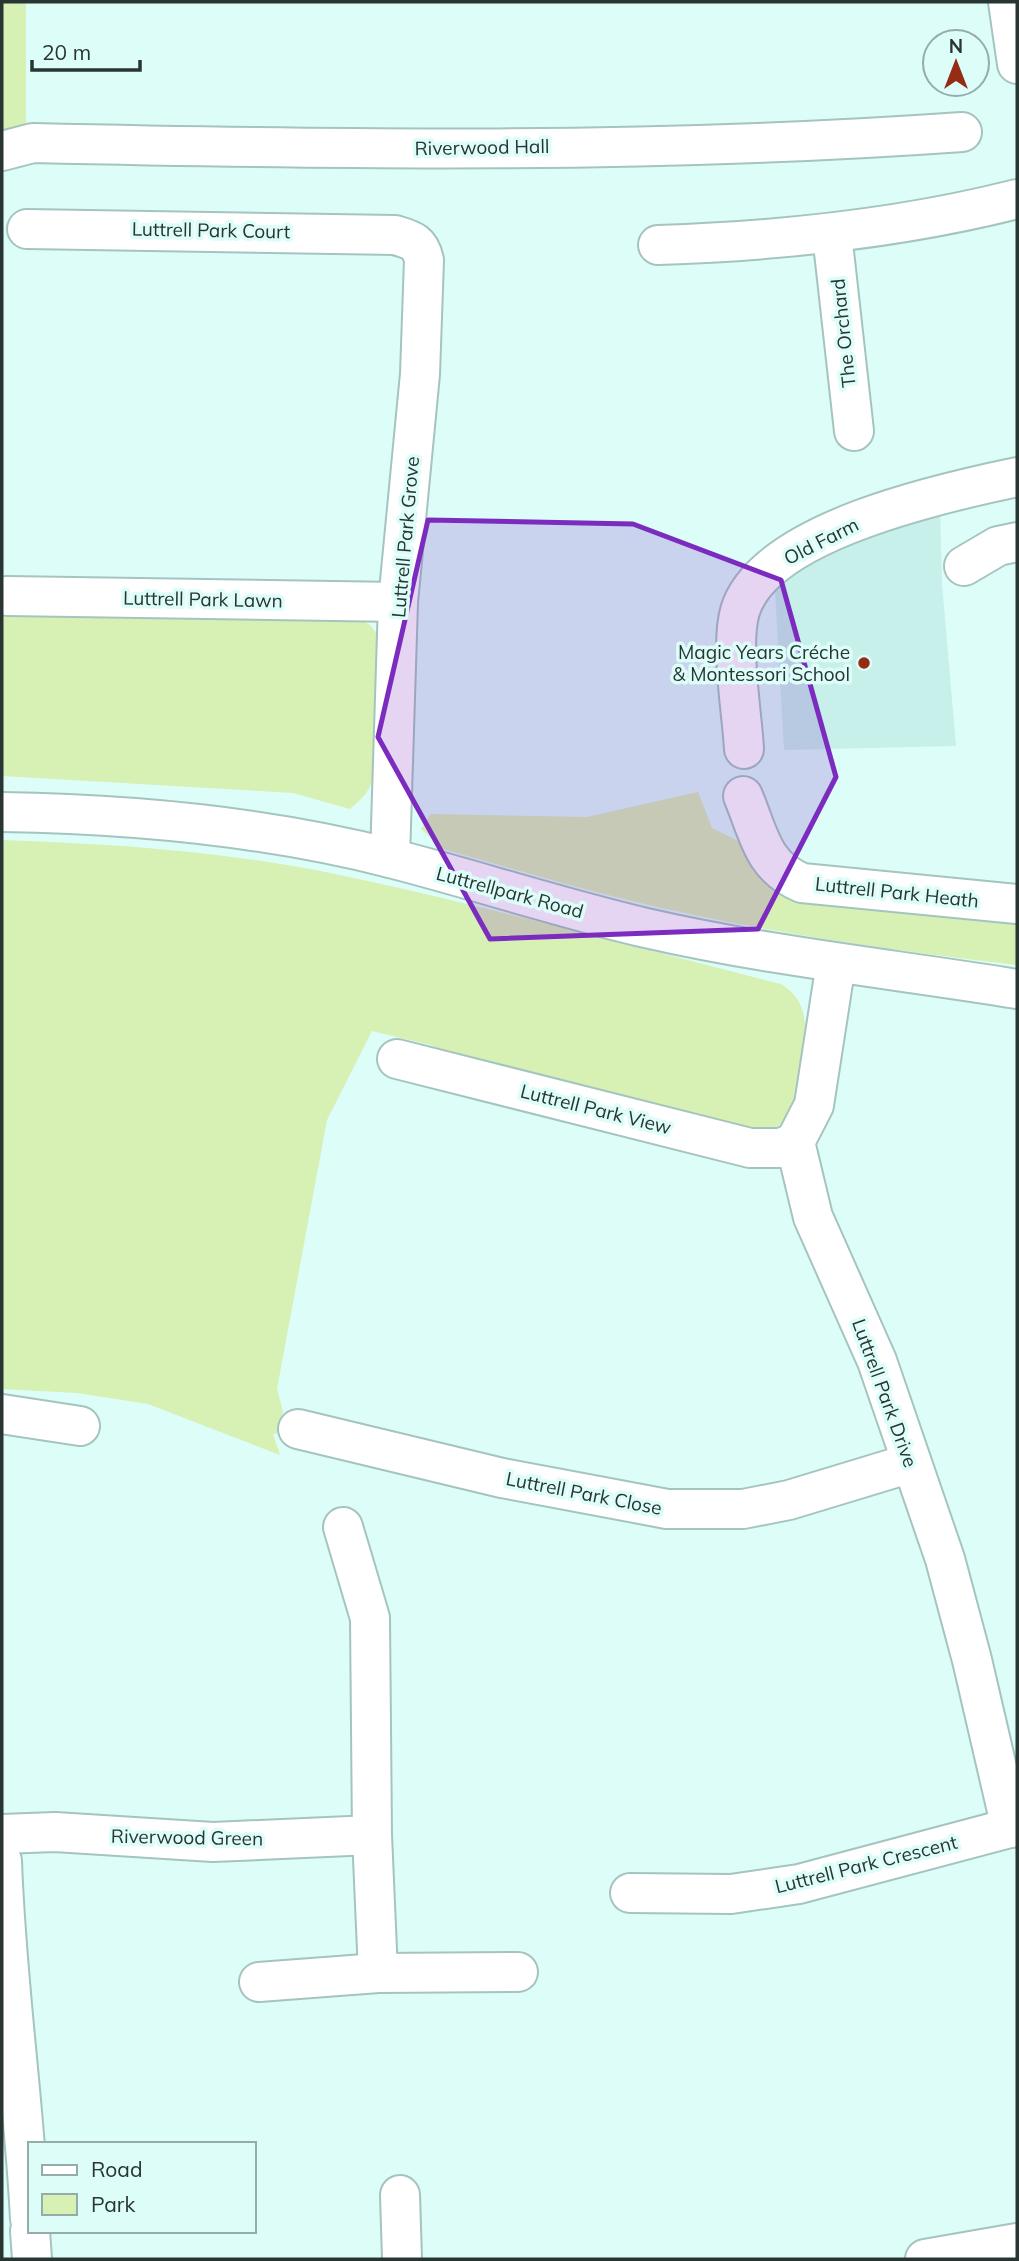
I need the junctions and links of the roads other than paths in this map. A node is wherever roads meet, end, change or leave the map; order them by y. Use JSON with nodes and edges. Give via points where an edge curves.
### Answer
{"nodes":[{"id":1,"x":1009,"y":2,"type":"edge"},
{"id":2,"x":1017,"y":64,"type":"edge"},
{"id":3,"x":962,"y":132,"type":"dead end"},
{"id":4,"x":2,"y":151,"type":"edge"},
{"id":5,"x":1017,"y":199,"type":"edge"},
{"id":6,"x":27,"y":229,"type":"dead end"},
{"id":7,"x":832,"y":234,"type":"junction"},
{"id":8,"x":395,"y":235,"type":"joint"},
{"id":9,"x":658,"y":245,"type":"dead end"},
{"id":10,"x":854,"y":431,"type":"dead end"},
{"id":11,"x":1017,"y":477,"type":"edge"},
{"id":12,"x":1017,"y":542,"type":"edge"},
{"id":13,"x":964,"y":566,"type":"dead end"},
{"id":14,"x":7,"y":596,"type":"dead end"},
{"id":15,"x":398,"y":602,"type":"junction"},
{"id":16,"x":744,"y":749,"type":"dead end"},
{"id":17,"x":743,"y":796,"type":"dead end"},
{"id":18,"x":2,"y":812,"type":"edge"},
{"id":19,"x":390,"y":858,"type":"junction"},
{"id":20,"x":1017,"y":904,"type":"edge"},
{"id":21,"x":836,"y":963,"type":"junction"},
{"id":22,"x":1017,"y":989,"type":"edge"},
{"id":23,"x":397,"y":1059,"type":"dead end"},
{"id":24,"x":795,"y":1142,"type":"junction"},
{"id":25,"x":2,"y":1414,"type":"edge"},
{"id":26,"x":80,"y":1426,"type":"dead end"},
{"id":27,"x":298,"y":1429,"type":"dead end"},
{"id":28,"x":911,"y":1462,"type":"junction"},
{"id":29,"x":343,"y":1527,"type":"dead end"},
{"id":30,"x":1014,"y":1827,"type":"edge"},
{"id":31,"x":2,"y":1834,"type":"edge"},
{"id":32,"x":372,"y":1835,"type":"junction"},
{"id":33,"x":2,"y":1861,"type":"edge"},
{"id":34,"x":630,"y":1893,"type":"dead end"},
{"id":35,"x":4,"y":1947,"type":"edge"},
{"id":36,"x":518,"y":1972,"type":"dead end"},
{"id":37,"x":378,"y":1973,"type":"junction"},
{"id":38,"x":259,"y":1982,"type":"dead end"},
{"id":39,"x":28,"y":2183,"type":"edge"},
{"id":40,"x":400,"y":2195,"type":"dead end"},
{"id":41,"x":30,"y":2233,"type":"edge"},
{"id":42,"x":1017,"y":2243,"type":"edge"},
{"id":43,"x":32,"y":2259,"type":"edge"},
{"id":44,"x":402,"y":2259,"type":"edge"},
{"id":45,"x":925,"y":2259,"type":"edge"}],
"edges":[{"from":1,"to":2,"type":"street"},
{"from":3,"to":4,"type":"street","name":"Riverwood Hall","via":[[680,144],[342,149],[33,143]]},
{"from":5,"to":7,"type":"street","via":[[944,217]]},
{"from":6,"to":8,"type":"street","name":"Luttrell Park Court"},
{"from":7,"to":9,"type":"street"},
{"from":7,"to":10,"type":"street","name":"The Orchard"},
{"from":8,"to":15,"type":"street","name":"Luttrell Park Grove","via":[[414,240],[424,260],[420,374]]},
{"from":11,"to":16,"type":"street","name":"Old Farm","via":[[937,493],[836,530],[794,551],[757,581],[740,609],[736,629]]},
{"from":12,"to":13,"type":"street","via":[[998,546]]},
{"from":14,"to":15,"type":"street","name":"Luttrell Park Lawn"},
{"from":15,"to":19,"type":"street","name":"Luttrell Park Grove"},
{"from":17,"to":20,"type":"street","name":"Luttrell Park Heath","via":[[770,861],[782,874],[802,883]]},
{"from":18,"to":19,"type":"street","name":"Luttrellpark Road","via":[[162,819],[284,836]]},
{"from":19,"to":21,"type":"street","name":"Luttrellpark Road","via":[[646,928]]},
{"from":21,"to":22,"type":"street","name":"Luttrellpark Road"},
{"from":21,"to":24,"type":"street","via":[[814,1105]]},
{"from":23,"to":24,"type":"street","name":"Luttrell Park View","via":[[750,1148],[781,1148]]},
{"from":24,"to":28,"type":"street","name":"Luttrell Park Drive","via":[[813,1217],[877,1361]]},
{"from":25,"to":26,"type":"street"},
{"from":27,"to":28,"type":"street","name":"Luttrell Park Close","via":[[494,1476],[667,1509],[743,1509],[789,1500]]},
{"from":28,"to":30,"type":"street","name":"Luttrell Park Drive","via":[[954,1591]]},
{"from":29,"to":32,"type":"street","via":[[370,1618]]},
{"from":30,"to":34,"type":"street","name":"Luttrell Park Crescent","via":[[799,1884],[731,1894]]},
{"from":31,"to":32,"type":"street","name":"Riverwood Green","via":[[55,1832],[213,1842]]},
{"from":32,"to":37,"type":"street"},
{"from":33,"to":35,"type":"street"},
{"from":35,"to":39,"type":"street"},
{"from":36,"to":37,"type":"street"},
{"from":37,"to":38,"type":"street"},
{"from":40,"to":44,"type":"street"},
{"from":41,"to":43,"type":"street"},
{"from":42,"to":45,"type":"street"}]}
